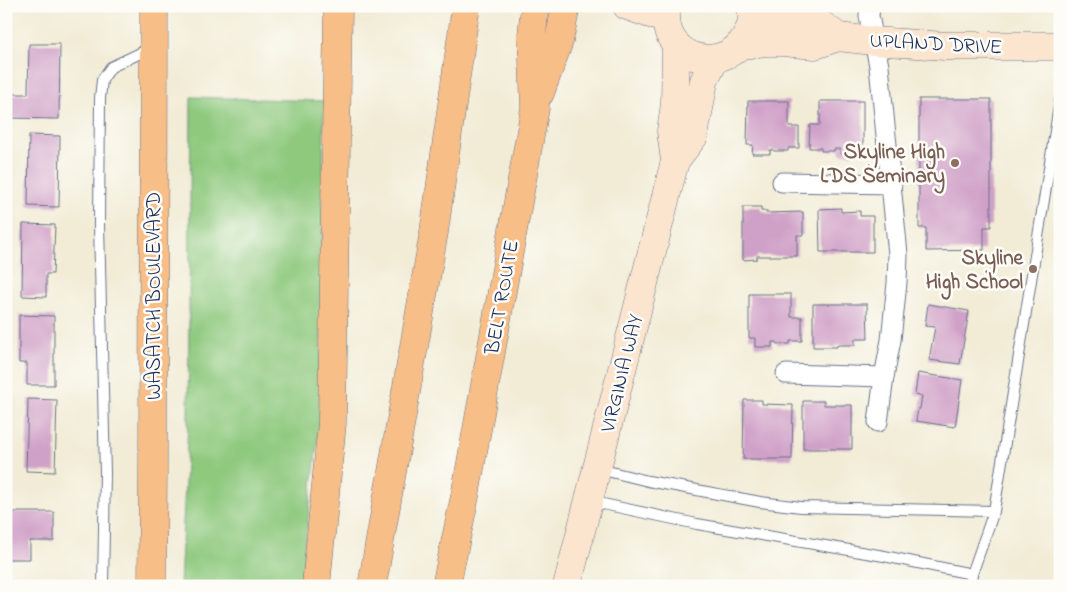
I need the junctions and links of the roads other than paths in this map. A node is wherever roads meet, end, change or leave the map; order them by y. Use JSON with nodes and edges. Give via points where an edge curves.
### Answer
{"nodes":[{"id":1,"x":154,"y":6,"type":"edge"},
{"id":2,"x":338,"y":6,"type":"edge"},
{"id":3,"x":536,"y":6,"type":"edge"},
{"id":4,"x":566,"y":6,"type":"edge"},
{"id":5,"x":628,"y":6,"type":"edge"},
{"id":6,"x":752,"y":6,"type":"edge"},
{"id":7,"x":870,"y":6,"type":"edge"},
{"id":8,"x":666,"y":13,"type":"edge"},
{"id":9,"x":465,"y":14,"type":"edge"},
{"id":10,"x":838,"y":37,"type":"junction"},
{"id":11,"x":1060,"y":37,"type":"edge"},
{"id":12,"x":874,"y":41,"type":"junction"},
{"id":13,"x":676,"y":45,"type":"junction"},
{"id":14,"x":741,"y":45,"type":"junction"},
{"id":15,"x":154,"y":47,"type":"junction"},
{"id":16,"x":1047,"y":47,"type":"edge"},
{"id":17,"x":715,"y":59,"type":"junction"},
{"id":18,"x":1060,"y":59,"type":"edge"},
{"id":19,"x":1060,"y":100,"type":"edge"},
{"id":20,"x":535,"y":108,"type":"junction"},
{"id":21,"x":675,"y":161,"type":"junction"},
{"id":22,"x":782,"y":182,"type":"dead end"},
{"id":23,"x":892,"y":184,"type":"junction"},
{"id":24,"x":786,"y":374,"type":"dead end"},
{"id":25,"x":884,"y":377,"type":"junction"},
{"id":26,"x":878,"y":422,"type":"dead end"},
{"id":27,"x":597,"y":468,"type":"junction"},
{"id":28,"x":588,"y":501,"type":"junction"},
{"id":29,"x":994,"y":511,"type":"junction"},
{"id":30,"x":972,"y":574,"type":"junction"},
{"id":31,"x":103,"y":586,"type":"edge"},
{"id":32,"x":152,"y":586,"type":"edge"},
{"id":33,"x":316,"y":586,"type":"edge"},
{"id":34,"x":372,"y":586,"type":"edge"},
{"id":35,"x":446,"y":586,"type":"edge"},
{"id":36,"x":567,"y":586,"type":"edge"},
{"id":37,"x":970,"y":586,"type":"edge"}],
"edges":[{"from":1,"to":15,"type":"main road","name":"WASATCH BOULEVARD"},
{"from":2,"to":33,"type":"main road","via":[[332,423]]},
{"from":3,"to":20,"type":"main road","name":"BELT ROUTE","via":[[532,34]]},
{"from":4,"to":20,"type":"main road","via":[[559,41]]},
{"from":5,"to":8,"type":"street"},
{"from":6,"to":10,"type":"street","name":"UPLAND DRIVE","via":[[765,16],[822,25]]},
{"from":6,"to":14,"type":"street","via":[[752,19]]},
{"from":7,"to":12,"type":"street"},
{"from":8,"to":13,"type":"street","via":[[668,33]]},
{"from":9,"to":34,"type":"main road","via":[[434,232]]},
{"from":10,"to":12,"type":"street","name":"UPLAND DRIVE"},
{"from":10,"to":14,"type":"street","name":"UPLAND DRIVE","via":[[815,45],[765,42]]},
{"from":11,"to":16,"type":"street","name":"UPLAND DRIVE","via":[[1052,37]]},
{"from":12,"to":16,"type":"street","name":"UPLAND DRIVE","via":[[945,46]]},
{"from":12,"to":23,"type":"street"},
{"from":13,"to":17,"type":"street","via":[[687,54]]},
{"from":13,"to":21,"type":"street","name":"VIRGINIA WAY","via":[[671,131]]},
{"from":14,"to":17,"type":"street"},
{"from":15,"to":31,"type":"lane","via":[[111,67],[102,80],[100,98],[99,224],[105,473]]},
{"from":15,"to":32,"type":"main road","name":"WASATCH BOULEVARD"},
{"from":16,"to":18,"type":"street","name":"UPLAND DRIVE","via":[[1053,59]]},
{"from":17,"to":21,"type":"street","name":"VIRGINIA WAY","via":[[704,81],[694,136]]},
{"from":19,"to":29,"type":"lane"},
{"from":20,"to":35,"type":"main road","name":"BELT ROUTE"},
{"from":21,"to":27,"type":"street","name":"VIRGINIA WAY"},
{"from":22,"to":23,"type":"street"},
{"from":23,"to":25,"type":"street","via":[[897,283]]},
{"from":24,"to":25,"type":"street"},
{"from":25,"to":26,"type":"street"},
{"from":27,"to":28,"type":"street","name":"VIRGINIA WAY"},
{"from":27,"to":29,"type":"lane","via":[[695,490],[801,507]]},
{"from":28,"to":30,"type":"lane"},
{"from":28,"to":36,"type":"street","name":"VIRGINIA WAY"},
{"from":29,"to":30,"type":"lane"},
{"from":30,"to":37,"type":"lane"}]}
